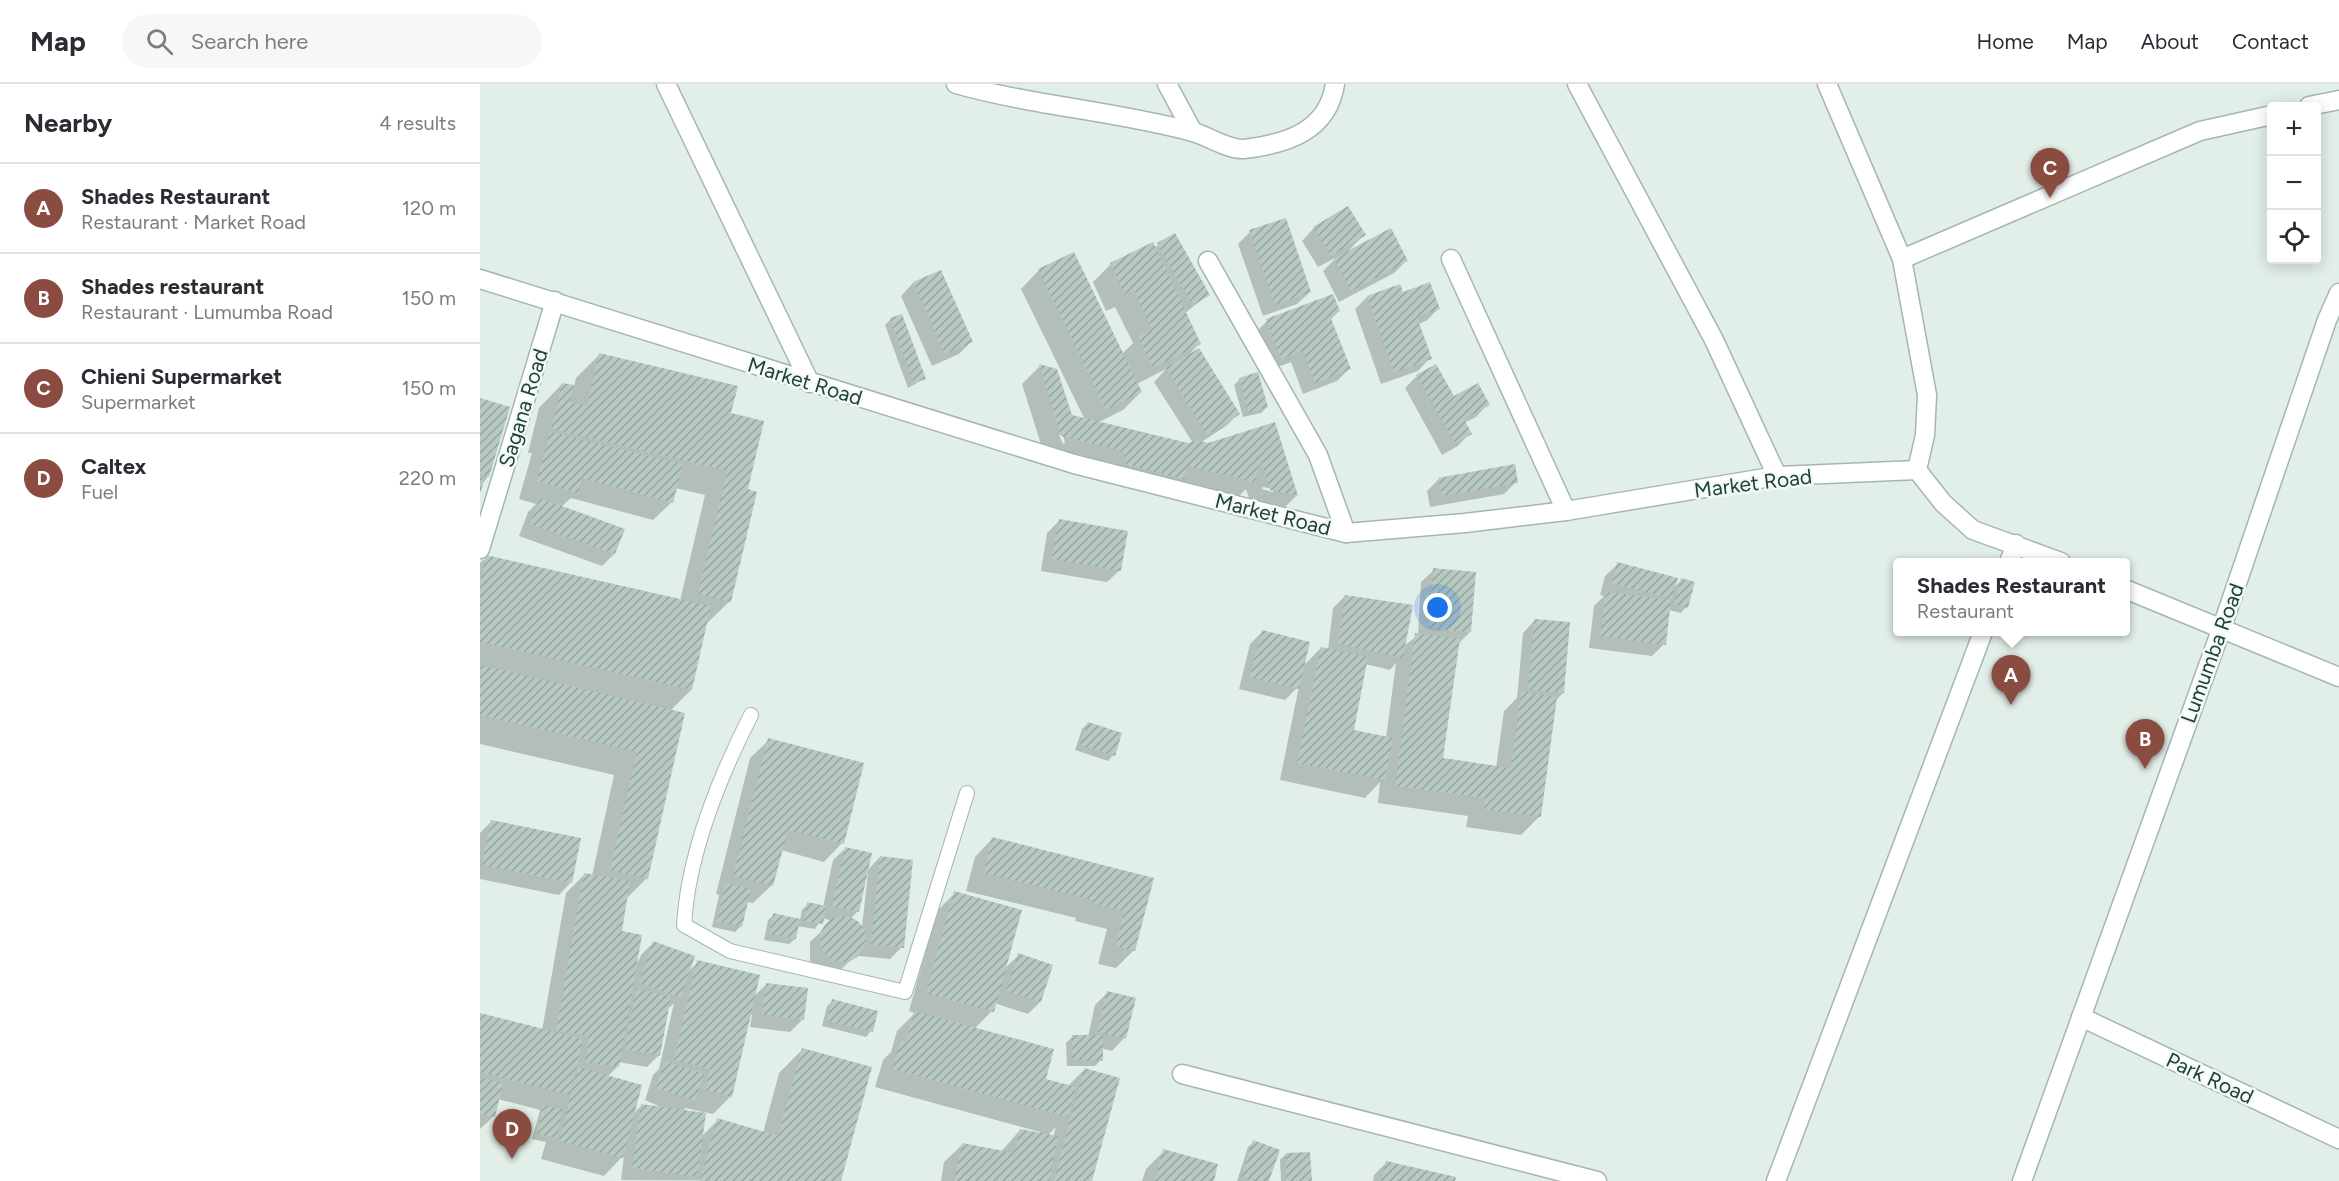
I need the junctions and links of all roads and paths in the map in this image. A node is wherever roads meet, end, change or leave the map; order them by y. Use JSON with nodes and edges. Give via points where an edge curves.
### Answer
{"nodes":[{"id":1,"x":666,"y":84,"type":"edge"},
{"id":2,"x":956,"y":84,"type":"edge"},
{"id":3,"x":1167,"y":84,"type":"edge"},
{"id":4,"x":1335,"y":84,"type":"edge"},
{"id":5,"x":1577,"y":84,"type":"edge"},
{"id":6,"x":1827,"y":84,"type":"edge"},
{"id":7,"x":978,"y":87,"type":"edge"},
{"id":8,"x":2339,"y":100,"type":"edge"},
{"id":9,"x":2321,"y":104,"type":"edge"},
{"id":10,"x":2267,"y":116,"type":"edge"},
{"id":11,"x":1193,"y":132,"type":"junction"},
{"id":12,"x":1451,"y":259,"type":"dead end"},
{"id":13,"x":1902,"y":259,"type":"junction"},
{"id":14,"x":1208,"y":261,"type":"dead end"},
{"id":15,"x":480,"y":279,"type":"edge"},
{"id":16,"x":2339,"y":293,"type":"edge"},
{"id":17,"x":555,"y":301,"type":"junction"},
{"id":18,"x":2333,"y":323,"type":"edge"},
{"id":19,"x":810,"y":383,"type":"junction"},
{"id":20,"x":1917,"y":470,"type":"junction"},
{"id":21,"x":1777,"y":476,"type":"junction"},
{"id":22,"x":1566,"y":511,"type":"junction"},
{"id":23,"x":1346,"y":533,"type":"junction"},
{"id":24,"x":2016,"y":544,"type":"junction"},
{"id":25,"x":480,"y":549,"type":"edge"},
{"id":26,"x":2011,"y":558,"type":"edge"},
{"id":27,"x":2051,"y":558,"type":"edge"},
{"id":28,"x":2130,"y":591,"type":"edge"},
{"id":29,"x":2221,"y":630,"type":"junction"},
{"id":30,"x":1981,"y":636,"type":"edge"},
{"id":31,"x":2339,"y":677,"type":"edge"},
{"id":32,"x":751,"y":715,"type":"dead end"},
{"id":33,"x":967,"y":793,"type":"dead end"},
{"id":34,"x":2081,"y":1017,"type":"junction"},
{"id":35,"x":1182,"y":1074,"type":"dead end"},
{"id":36,"x":2339,"y":1139,"type":"edge"},
{"id":37,"x":1597,"y":1181,"type":"edge"},
{"id":38,"x":1776,"y":1181,"type":"edge"},
{"id":39,"x":2022,"y":1181,"type":"edge"}],
"edges":[{"from":1,"to":19,"type":"street"},
{"from":2,"to":7,"type":"street"},
{"from":3,"to":11,"type":"street"},
{"from":4,"to":11,"type":"street","via":[[1333,100],[1311,130],[1283,141],[1241,149]]},
{"from":5,"to":21,"type":"street","via":[[1714,340]]},
{"from":6,"to":13,"type":"street"},
{"from":7,"to":11,"type":"street"},
{"from":8,"to":9,"type":"street"},
{"from":10,"to":13,"type":"street","via":[[2200,131]]},
{"from":12,"to":22,"type":"street"},
{"from":13,"to":20,"type":"street","via":[[1927,395],[1925,435]]},
{"from":14,"to":23,"type":"street","via":[[1318,455]]},
{"from":15,"to":17,"type":"street","name":"Market Road"},
{"from":16,"to":18,"type":"street","name":"Lumumba Road"},
{"from":17,"to":19,"type":"street","name":"Market Road"},
{"from":17,"to":25,"type":"street","name":"Sagana Road"},
{"from":18,"to":29,"type":"street","name":"Lumumba Road"},
{"from":19,"to":23,"type":"street","name":"Market Road","via":[[1074,464]]},
{"from":20,"to":21,"type":"street","name":"Market Road"},
{"from":20,"to":24,"type":"street","via":[[1943,503],[1973,530]]},
{"from":21,"to":22,"type":"street","name":"Market Road"},
{"from":22,"to":23,"type":"street","name":"Market Road"},
{"from":24,"to":26,"type":"street"},
{"from":24,"to":27,"type":"street"},
{"from":28,"to":29,"type":"street"},
{"from":29,"to":31,"type":"street"},
{"from":29,"to":34,"type":"street","name":"Lumumba Road"},
{"from":30,"to":38,"type":"street"},
{"from":32,"to":33,"type":"lane","via":[[724,768],[686,891],[684,925],[729,951],[904,992]]},
{"from":34,"to":36,"type":"street","name":"Park Road"},
{"from":34,"to":39,"type":"street","name":"Lumumba Road"},
{"from":35,"to":37,"type":"street"}]}
